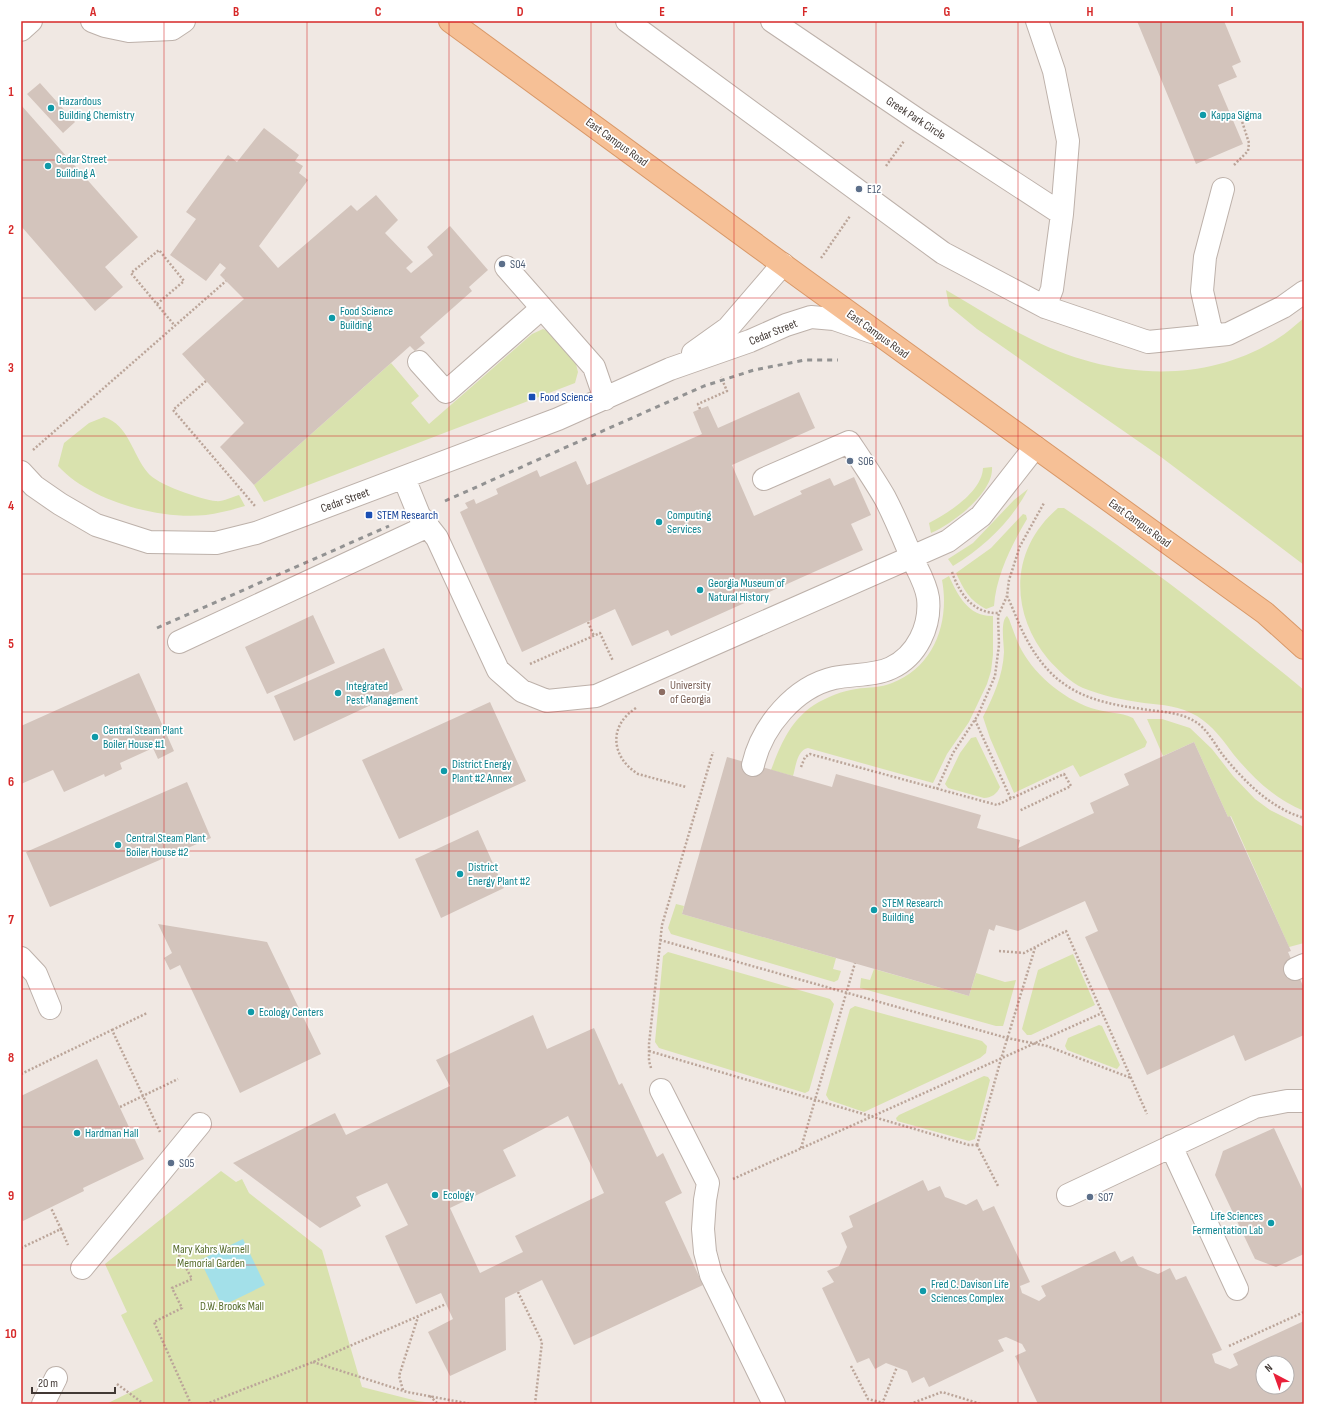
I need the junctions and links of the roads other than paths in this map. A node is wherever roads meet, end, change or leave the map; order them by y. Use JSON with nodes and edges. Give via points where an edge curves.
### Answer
{"nodes":[{"id":1,"x":31,"y":21,"type":"edge"},
{"id":2,"x":92,"y":21,"type":"edge"},
{"id":3,"x":184,"y":21,"type":"edge"},
{"id":4,"x":450,"y":21,"type":"edge"},
{"id":5,"x":627,"y":21,"type":"edge"},
{"id":6,"x":772,"y":21,"type":"edge"},
{"id":7,"x":1037,"y":21,"type":"edge"},
{"id":8,"x":21,"y":30,"type":"edge"},
{"id":9,"x":1227,"y":179,"type":"road end"},
{"id":10,"x":1062,"y":214,"type":"junction"},
{"id":11,"x":782,"y":264,"type":"junction"},
{"id":12,"x":506,"y":267,"type":"dead end"},
{"id":13,"x":1304,"y":292,"type":"edge"},
{"id":14,"x":1045,"y":307,"type":"junction"},
{"id":15,"x":542,"y":308,"type":"junction"},
{"id":16,"x":877,"y":333,"type":"junction"},
{"id":17,"x":1212,"y":335,"type":"junction"},
{"id":18,"x":419,"y":362,"type":"dead end"},
{"id":19,"x":670,"y":369,"type":"junction"},
{"id":20,"x":605,"y":399,"type":"junction"},
{"id":21,"x":1035,"y":447,"type":"junction"},
{"id":22,"x":21,"y":472,"type":"edge"},
{"id":23,"x":404,"y":478,"type":"junction"},
{"id":24,"x":764,"y":479,"type":"dead end"},
{"id":25,"x":428,"y":526,"type":"junction"},
{"id":26,"x":912,"y":557,"type":"junction"},
{"id":27,"x":179,"y":642,"type":"dead end"},
{"id":28,"x":1304,"y":648,"type":"edge"},
{"id":29,"x":753,"y":765,"type":"dead end"},
{"id":30,"x":21,"y":958,"type":"edge"},
{"id":31,"x":50,"y":1008,"type":"dead end"},
{"id":32,"x":661,"y":1090,"type":"road end"},
{"id":33,"x":1304,"y":1101,"type":"edge"},
{"id":34,"x":200,"y":1124,"type":"dead end"},
{"id":35,"x":1171,"y":1146,"type":"junction"},
{"id":36,"x":1068,"y":1195,"type":"dead end"},
{"id":37,"x":82,"y":1268,"type":"dead end"},
{"id":38,"x":1237,"y":1289,"type":"dead end"},
{"id":39,"x":56,"y":1378,"type":"dead end"},
{"id":40,"x":43,"y":1404,"type":"edge"},
{"id":41,"x":774,"y":1404,"type":"edge"}],
"edges":[{"from":1,"to":8,"type":"street"},
{"from":2,"to":3,"type":"street","via":[[104,26],[129,30],[172,29]]},
{"from":4,"to":11,"type":"main road","name":"East Campus Road"},
{"from":5,"to":14,"type":"street","via":[[943,253]]},
{"from":6,"to":10,"type":"street","name":"Greek Park Circle"},
{"from":7,"to":10,"type":"street","via":[[1054,71],[1068,141]]},
{"from":9,"to":17,"type":"street","via":[[1205,257],[1202,291]]},
{"from":10,"to":14,"type":"street","via":[[1052,289]]},
{"from":11,"to":16,"type":"main road","name":"East Campus Road"},
{"from":11,"to":19,"type":"street","name":"Cedar Street","via":[[728,328]]},
{"from":12,"to":15,"type":"street"},
{"from":13,"to":17,"type":"street","via":[[1283,307],[1228,334]]},
{"from":14,"to":17,"type":"street","via":[[1148,342]]},
{"from":15,"to":18,"type":"street","via":[[446,392]]},
{"from":15,"to":20,"type":"street","via":[[594,367]]},
{"from":16,"to":19,"type":"street","name":"Cedar Street","via":[[834,319],[811,318],[786,324],[750,341]]},
{"from":16,"to":21,"type":"main road","name":"East Campus Road"},
{"from":19,"to":20,"type":"street","name":"Cedar Street"},
{"from":20,"to":23,"type":"street","name":"Cedar Street"},
{"from":21,"to":26,"type":"street","via":[[969,526],[948,541]]},
{"from":21,"to":28,"type":"main road","name":"East Campus Road","via":[[1265,614]]},
{"from":22,"to":23,"type":"street","name":"Cedar Street","via":[[34,486],[96,525],[149,542],[216,543],[256,533]]},
{"from":23,"to":25,"type":"street","via":[[419,515]]},
{"from":24,"to":26,"type":"street","via":[[849,442],[884,498]]},
{"from":25,"to":26,"type":"street","via":[[437,538],[498,670],[522,691],[547,701],[596,696]]},
{"from":25,"to":27,"type":"street"},
{"from":26,"to":29,"type":"street","via":[[926,587],[928,598],[926,626],[920,640],[901,662],[890,668],[833,678],[798,695],[786,706],[763,739]]},
{"from":30,"to":31,"type":"street","via":[[36,974]]},
{"from":32,"to":41,"type":"street","via":[[708,1183],[703,1229],[708,1267]]},
{"from":33,"to":35,"type":"street","via":[[1287,1101],[1255,1107]]},
{"from":34,"to":37,"type":"street"},
{"from":35,"to":36,"type":"street"},
{"from":35,"to":38,"type":"street"},
{"from":39,"to":40,"type":"street"}]}
